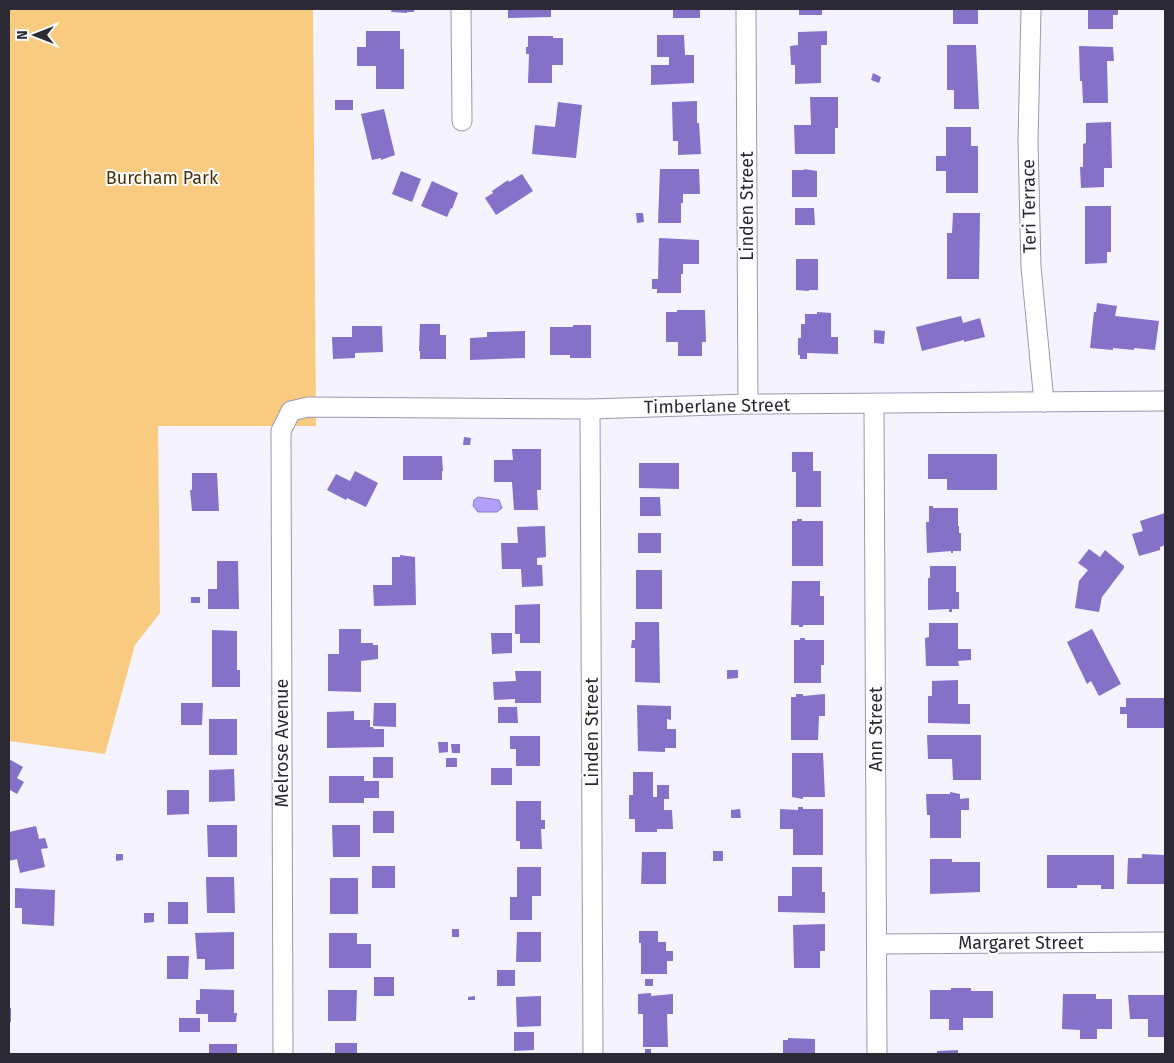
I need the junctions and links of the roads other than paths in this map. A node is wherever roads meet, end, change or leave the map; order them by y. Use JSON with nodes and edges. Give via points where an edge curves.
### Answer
{"nodes":[{"id":1,"x":461,"y":9,"type":"edge"},
{"id":2,"x":746,"y":9,"type":"edge"},
{"id":3,"x":1031,"y":9,"type":"edge"},
{"id":4,"x":462,"y":121,"type":"dead end"},
{"id":5,"x":1165,"y":401,"type":"edge"},
{"id":6,"x":1044,"y":402,"type":"junction"},
{"id":7,"x":748,"y":404,"type":"junction"},
{"id":8,"x":874,"y":404,"type":"junction"},
{"id":9,"x":590,"y":409,"type":"junction"},
{"id":10,"x":280,"y":431,"type":"joint"},
{"id":11,"x":1165,"y":942,"type":"edge"},
{"id":12,"x":877,"y":944,"type":"junction"},
{"id":13,"x":282,"y":1054,"type":"edge"},
{"id":14,"x":593,"y":1054,"type":"edge"},
{"id":15,"x":877,"y":1054,"type":"edge"}],
"edges":[{"from":1,"to":4,"type":"street"},
{"from":2,"to":7,"type":"street","name":"Linden Street"},
{"from":3,"to":6,"type":"street","name":"Teri Terrace","via":[[1028,142],[1031,267]]},
{"from":5,"to":6,"type":"street","name":"Timberlane Street"},
{"from":6,"to":8,"type":"street","name":"Timberlane Street"},
{"from":7,"to":8,"type":"street","name":"Timberlane Street"},
{"from":7,"to":9,"type":"street","name":"Timberlane Street"},
{"from":8,"to":12,"type":"street","name":"Ann Street"},
{"from":9,"to":10,"type":"street","name":"Timberlane Street","via":[[308,407],[291,412]]},
{"from":9,"to":14,"type":"street","name":"Linden Street"},
{"from":10,"to":13,"type":"street","name":"Melrose Avenue"},
{"from":11,"to":12,"type":"street","name":"Margaret Street"},
{"from":12,"to":15,"type":"street","name":"Ann Street"}]}
